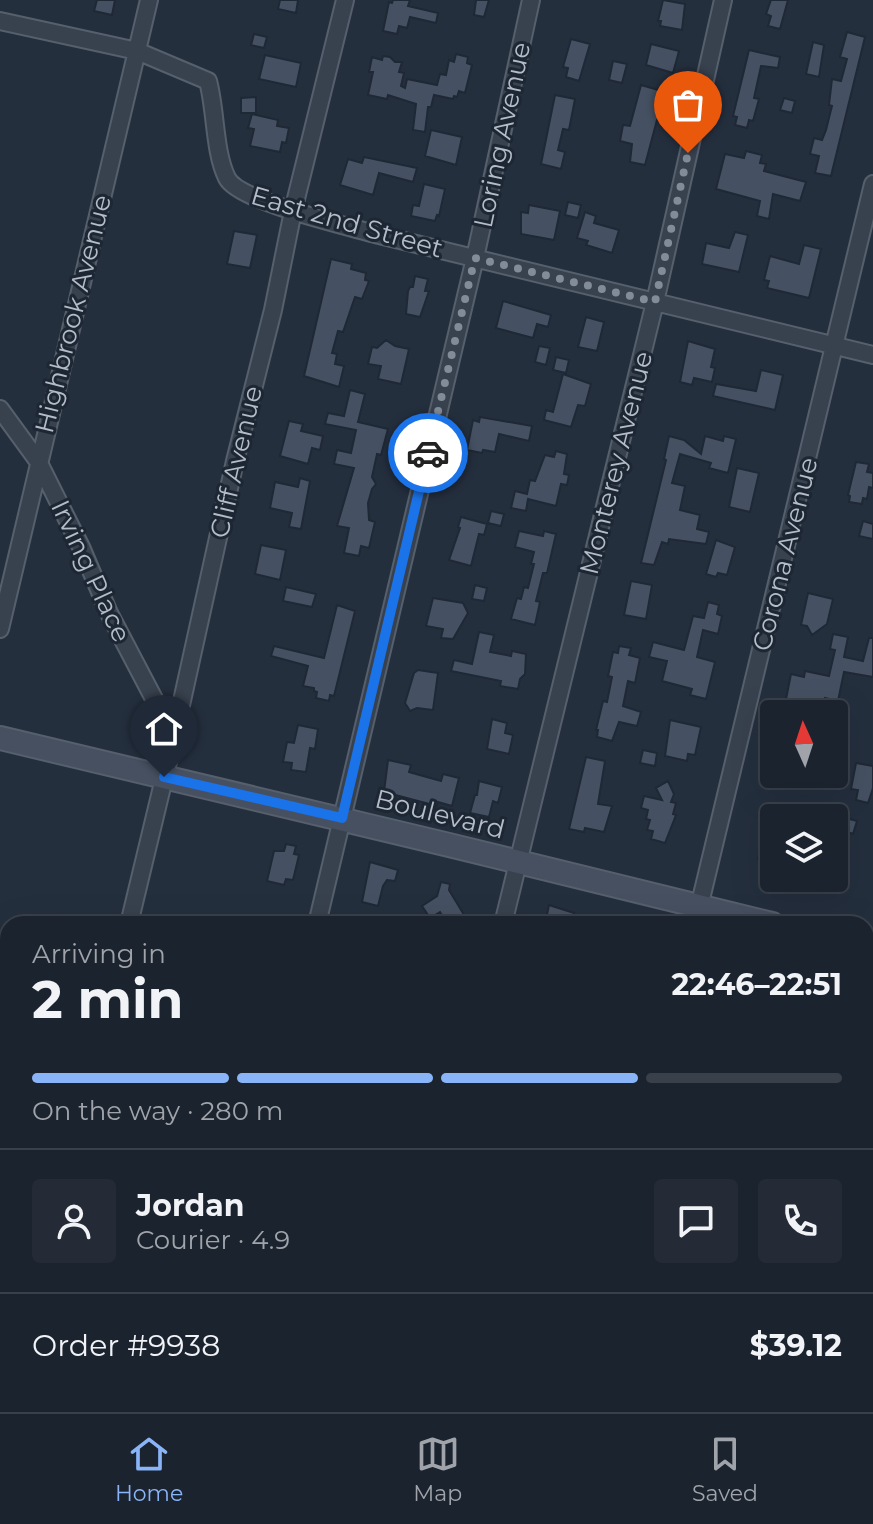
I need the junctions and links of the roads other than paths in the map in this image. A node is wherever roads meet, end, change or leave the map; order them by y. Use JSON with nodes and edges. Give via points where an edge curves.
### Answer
{"nodes":[{"id":1,"x":149,"y":0,"type":"edge"},
{"id":2,"x":345,"y":0,"type":"edge"},
{"id":3,"x":531,"y":0,"type":"edge"},
{"id":4,"x":723,"y":0,"type":"edge"},
{"id":5,"x":0,"y":21,"type":"edge"},
{"id":6,"x":137,"y":51,"type":"junction"},
{"id":7,"x":873,"y":184,"type":"edge"},
{"id":8,"x":293,"y":211,"type":"junction"},
{"id":9,"x":475,"y":258,"type":"junction"},
{"id":10,"x":655,"y":302,"type":"junction"},
{"id":11,"x":835,"y":346,"type":"junction"},
{"id":12,"x":873,"y":355,"type":"edge"},
{"id":13,"x":0,"y":409,"type":"edge"},
{"id":14,"x":38,"y":461,"type":"junction"},
{"id":15,"x":0,"y":629,"type":"edge"},
{"id":16,"x":174,"y":737,"type":"junction"},
{"id":17,"x":0,"y":738,"type":"edge"},
{"id":18,"x":164,"y":777,"type":"junction"},
{"id":19,"x":342,"y":818,"type":"junction"},
{"id":20,"x":519,"y":864,"type":"junction"},
{"id":21,"x":698,"y":915,"type":"edge"},
{"id":22,"x":131,"y":916,"type":"edge"},
{"id":23,"x":319,"y":916,"type":"edge"},
{"id":24,"x":505,"y":916,"type":"edge"}],
"edges":[{"from":1,"to":6,"type":"street","name":"Highbrook Avenue"},
{"from":2,"to":8,"type":"street","name":"Cliff Avenue"},
{"from":3,"to":9,"type":"street","name":"Loring Avenue"},
{"from":4,"to":10,"type":"street","name":"Monterey Avenue"},
{"from":5,"to":6,"type":"street","name":"East 2nd Street"},
{"from":6,"to":8,"type":"street","name":"East 2nd Street","via":[[208,81],[227,179],[243,192]]},
{"from":6,"to":14,"type":"street","name":"Highbrook Avenue"},
{"from":7,"to":11,"type":"street","name":"Corona Avenue"},
{"from":8,"to":9,"type":"street","name":"East 2nd Street"},
{"from":8,"to":16,"type":"street","name":"Cliff Avenue"},
{"from":9,"to":10,"type":"street","name":"East 2nd Street"},
{"from":9,"to":19,"type":"street","name":"Loring Avenue"},
{"from":10,"to":11,"type":"street","name":"East 2nd Street"},
{"from":10,"to":20,"type":"street","name":"Monterey Avenue"},
{"from":11,"to":12,"type":"street","name":"East 2nd Street"},
{"from":11,"to":21,"type":"street","name":"Corona Avenue"},
{"from":13,"to":14,"type":"street","name":"Irving Place"},
{"from":14,"to":15,"type":"street","name":"Highbrook Avenue"},
{"from":14,"to":16,"type":"street","name":"Irving Place"},
{"from":16,"to":18,"type":"street","name":"Cliff Avenue"},
{"from":17,"to":18,"type":"street","name":"Boulevard"},
{"from":18,"to":19,"type":"street","name":"Boulevard"},
{"from":18,"to":22,"type":"street","name":"Cliff Avenue"},
{"from":19,"to":20,"type":"street","name":"Boulevard"},
{"from":19,"to":23,"type":"street","name":"Loring Avenue"},
{"from":20,"to":21,"type":"street","name":"Boulevard"},
{"from":20,"to":24,"type":"street","name":"Monterey Avenue"}]}
